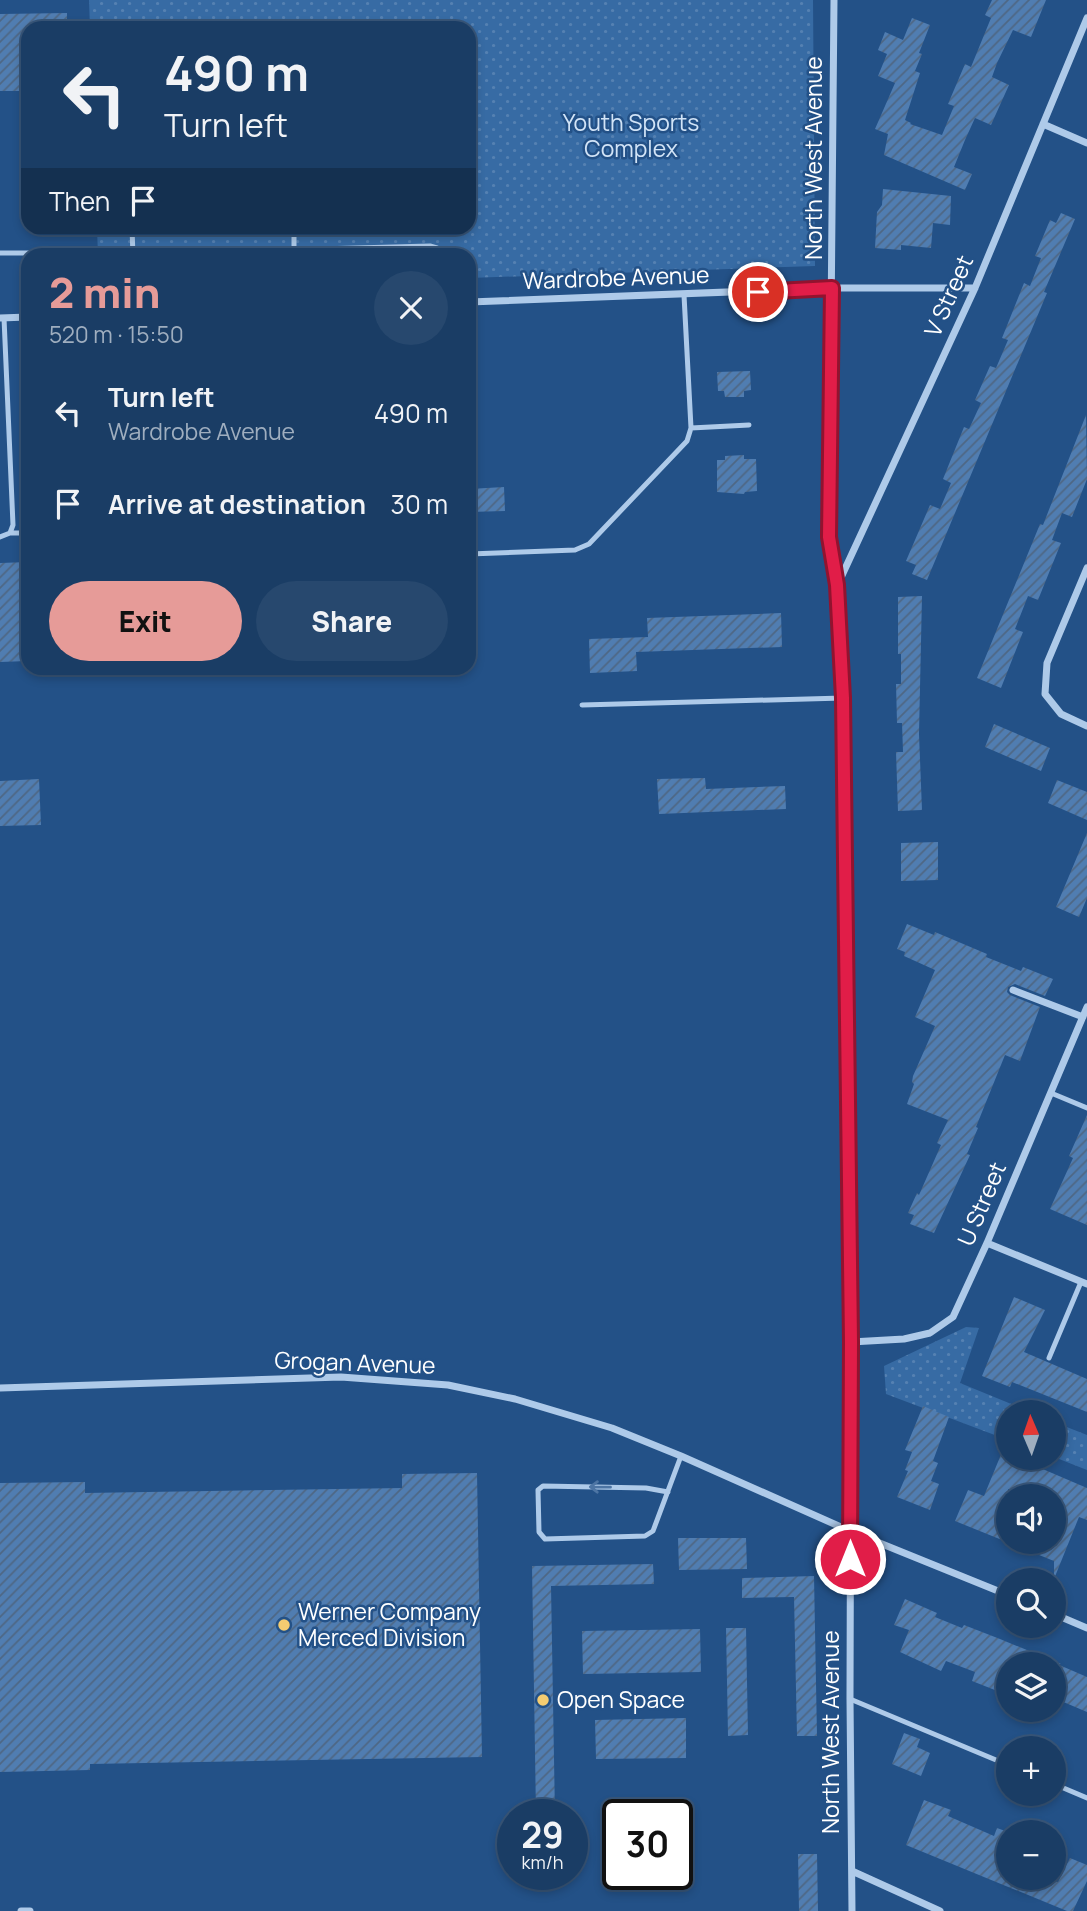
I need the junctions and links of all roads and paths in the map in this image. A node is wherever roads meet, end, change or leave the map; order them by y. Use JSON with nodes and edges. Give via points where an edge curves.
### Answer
{"nodes":[{"id":1,"x":834,"y":0,"type":"edge"},
{"id":2,"x":1087,"y":18,"type":"edge"},
{"id":3,"x":1043,"y":124,"type":"junction"},
{"id":4,"x":1087,"y":143,"type":"edge"},
{"id":5,"x":339,"y":248,"type":"edge"},
{"id":6,"x":437,"y":248,"type":"edge"},
{"id":7,"x":0,"y":253,"type":"edge"},
{"id":8,"x":21,"y":253,"type":"edge"},
{"id":9,"x":832,"y":288,"type":"junction"},
{"id":10,"x":975,"y":288,"type":"junction"},
{"id":11,"x":684,"y":295,"type":"junction"},
{"id":12,"x":476,"y":302,"type":"edge"},
{"id":13,"x":21,"y":317,"type":"edge"},
{"id":14,"x":2,"y":318,"type":"edge"},
{"id":15,"x":749,"y":425,"type":"dead end"},
{"id":16,"x":691,"y":428,"type":"junction"},
{"id":17,"x":10,"y":533,"type":"junction"},
{"id":18,"x":21,"y":533,"type":"edge"},
{"id":19,"x":0,"y":537,"type":"edge"},
{"id":20,"x":476,"y":554,"type":"edge"},
{"id":21,"x":1087,"y":568,"type":"edge"},
{"id":22,"x":837,"y":585,"type":"junction"},
{"id":23,"x":843,"y":698,"type":"junction"},
{"id":24,"x":582,"y":705,"type":"dead end"},
{"id":25,"x":1087,"y":726,"type":"edge"},
{"id":26,"x":1013,"y":990,"type":"dead end"},
{"id":27,"x":1087,"y":1007,"type":"edge"},
{"id":28,"x":1083,"y":1017,"type":"junction"},
{"id":29,"x":1051,"y":1093,"type":"junction"},
{"id":30,"x":1087,"y":1108,"type":"edge"},
{"id":31,"x":987,"y":1243,"type":"junction"},
{"id":32,"x":1084,"y":1283,"type":"edge"},
{"id":33,"x":851,"y":1342,"type":"junction"},
{"id":34,"x":1049,"y":1358,"type":"dead end"},
{"id":35,"x":0,"y":1388,"type":"edge"},
{"id":36,"x":681,"y":1456,"type":"junction"},
{"id":37,"x":667,"y":1492,"type":"junction"},
{"id":38,"x":850,"y":1531,"type":"junction"},
{"id":39,"x":996,"y":1590,"type":"edge"},
{"id":40,"x":1066,"y":1619,"type":"edge"},
{"id":41,"x":1087,"y":1628,"type":"edge"},
{"id":42,"x":850,"y":1699,"type":"junction"},
{"id":43,"x":996,"y":1760,"type":"edge"},
{"id":44,"x":1066,"y":1789,"type":"edge"},
{"id":45,"x":1087,"y":1798,"type":"edge"},
{"id":46,"x":852,"y":1871,"type":"junction"},
{"id":47,"x":20,"y":1911,"type":"edge"},
{"id":48,"x":29,"y":1911,"type":"edge"},
{"id":49,"x":852,"y":1911,"type":"edge"},
{"id":50,"x":940,"y":1911,"type":"edge"}],
"edges":[{"from":1,"to":9,"type":"street","name":"North West Avenue"},
{"from":2,"to":3,"type":"street","name":"V Street"},
{"from":3,"to":4,"type":"street"},
{"from":3,"to":10,"type":"street","name":"V Street"},
{"from":5,"to":6,"type":"lane"},
{"from":7,"to":8,"type":"lane"},
{"from":9,"to":10,"type":"street","name":"Wardrobe Avenue"},
{"from":9,"to":11,"type":"street","name":"Wardrobe Avenue"},
{"from":9,"to":22,"type":"street","name":"North West Avenue","via":[[829,537]]},
{"from":10,"to":22,"type":"street","name":"V Street"},
{"from":11,"to":12,"type":"street","name":"Wardrobe Avenue"},
{"from":11,"to":16,"type":"lane"},
{"from":13,"to":14,"type":"street"},
{"from":14,"to":17,"type":"lane"},
{"from":15,"to":16,"type":"lane"},
{"from":16,"to":20,"type":"lane","via":[[687,441],[589,544],[575,550]]},
{"from":17,"to":18,"type":"lane"},
{"from":17,"to":19,"type":"lane"},
{"from":21,"to":25,"type":"street","via":[[1047,663],[1045,694],[1061,713]]},
{"from":22,"to":23,"type":"street","name":"North West Avenue"},
{"from":23,"to":24,"type":"lane"},
{"from":23,"to":33,"type":"street","name":"North West Avenue"},
{"from":26,"to":28,"type":"street"},
{"from":27,"to":28,"type":"street","name":"U Street"},
{"from":28,"to":29,"type":"street","name":"U Street"},
{"from":29,"to":30,"type":"lane"},
{"from":29,"to":31,"type":"street","name":"U Street"},
{"from":31,"to":32,"type":"street"},
{"from":31,"to":33,"type":"street","name":"U Street","via":[[953,1317],[930,1333]]},
{"from":32,"to":34,"type":"lane"},
{"from":33,"to":38,"type":"street","name":"North West Avenue"},
{"from":35,"to":36,"type":"street","name":"Grogan Avenue","via":[[341,1377],[406,1380],[540,1405]]},
{"from":36,"to":37,"type":"lane"},
{"from":36,"to":38,"type":"street","name":"Grogan Avenue"},
{"from":37,"to":37,"type":"lane","one_way":true,"via":[[543,1486],[538,1490],[539,1532],[545,1539],[645,1536],[653,1531]]},
{"from":38,"to":39,"type":"street","name":"Grogan Avenue"},
{"from":38,"to":42,"type":"street","name":"North West Avenue"},
{"from":40,"to":41,"type":"street"},
{"from":42,"to":43,"type":"lane"},
{"from":42,"to":46,"type":"street","name":"North West Avenue"},
{"from":44,"to":45,"type":"lane"},
{"from":46,"to":49,"type":"street","name":"North West Avenue"},
{"from":46,"to":50,"type":"street"},
{"from":47,"to":48,"type":"street"}]}
